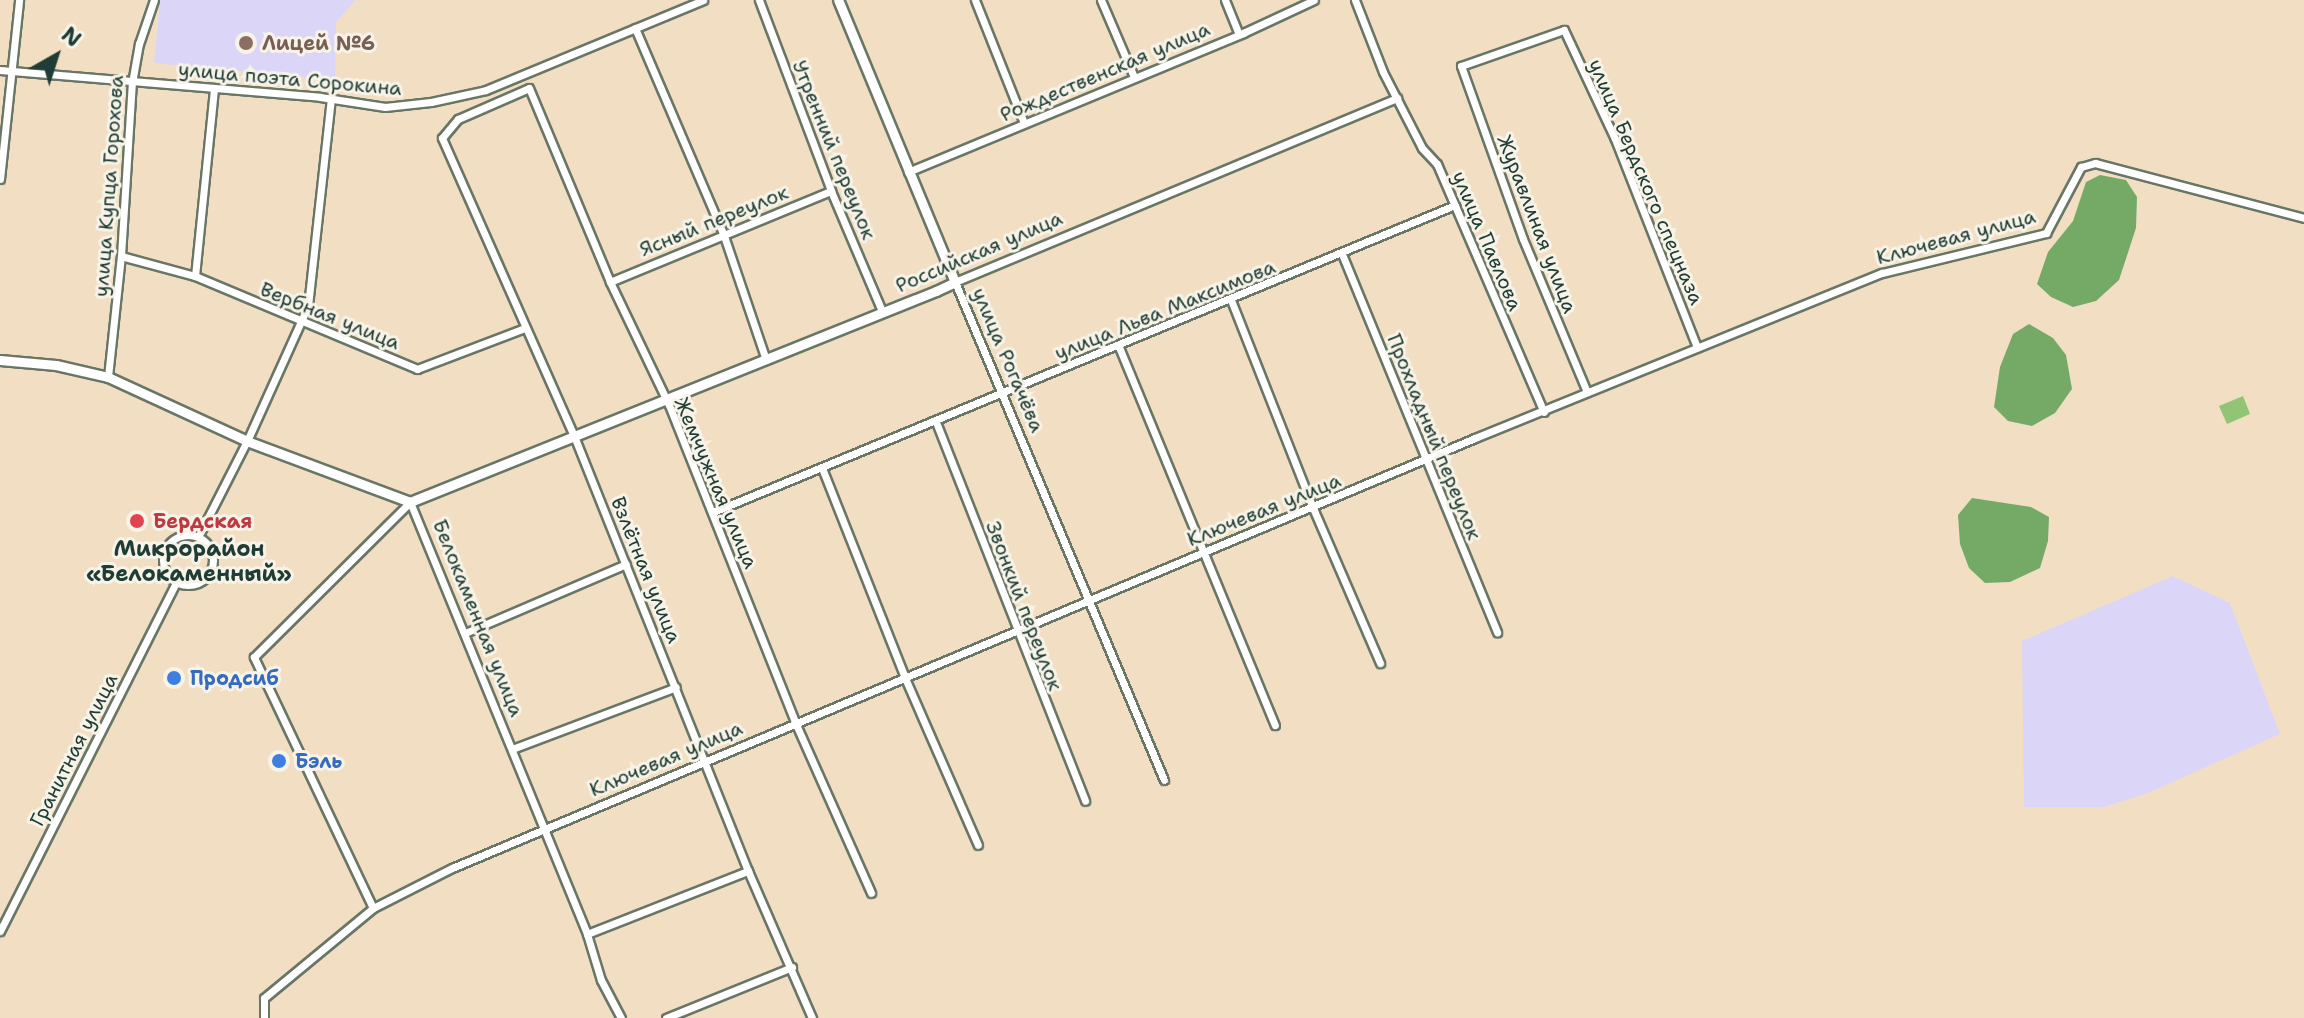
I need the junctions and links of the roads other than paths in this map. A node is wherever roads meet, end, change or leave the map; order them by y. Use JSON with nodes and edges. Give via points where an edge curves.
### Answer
{"nodes":[{"id":1,"x":19,"y":0,"type":"edge"},
{"id":2,"x":154,"y":0,"type":"edge"},
{"id":3,"x":703,"y":0,"type":"edge"},
{"id":4,"x":759,"y":0,"type":"edge"},
{"id":5,"x":838,"y":0,"type":"edge"},
{"id":6,"x":975,"y":0,"type":"edge"},
{"id":7,"x":1101,"y":0,"type":"edge"},
{"id":8,"x":1225,"y":0,"type":"edge"},
{"id":9,"x":1314,"y":0,"type":"edge"},
{"id":10,"x":1355,"y":0,"type":"edge"},
{"id":11,"x":635,"y":28,"type":"junction"},
{"id":12,"x":1239,"y":34,"type":"junction"},
{"id":13,"x":1461,"y":66,"type":"joint"},
{"id":14,"x":0,"y":70,"type":"edge"},
{"id":15,"x":12,"y":72,"type":"junction"},
{"id":16,"x":1134,"y":77,"type":"junction"},
{"id":17,"x":132,"y":83,"type":"junction"},
{"id":18,"x":214,"y":88,"type":"junction"},
{"id":19,"x":529,"y":88,"type":"joint"},
{"id":20,"x":320,"y":97,"type":"junction"},
{"id":21,"x":1397,"y":98,"type":"junction"},
{"id":22,"x":1024,"y":123,"type":"junction"},
{"id":23,"x":908,"y":172,"type":"junction"},
{"id":24,"x":0,"y":179,"type":"edge"},
{"id":25,"x":831,"y":191,"type":"junction"},
{"id":26,"x":1455,"y":205,"type":"junction"},
{"id":27,"x":2304,"y":218,"type":"edge"},
{"id":28,"x":723,"y":233,"type":"junction"},
{"id":29,"x":1342,"y":254,"type":"junction"},
{"id":30,"x":121,"y":256,"type":"junction"},
{"id":31,"x":195,"y":276,"type":"junction"},
{"id":32,"x":610,"y":282,"type":"junction"},
{"id":33,"x":955,"y":282,"type":"junction"},
{"id":34,"x":1231,"y":300,"type":"junction"},
{"id":35,"x":882,"y":311,"type":"junction"},
{"id":36,"x":299,"y":322,"type":"junction"},
{"id":37,"x":525,"y":328,"type":"junction"},
{"id":38,"x":1119,"y":347,"type":"junction"},
{"id":39,"x":1697,"y":347,"type":"junction"},
{"id":40,"x":0,"y":360,"type":"edge"},
{"id":41,"x":766,"y":360,"type":"junction"},
{"id":42,"x":108,"y":377,"type":"junction"},
{"id":43,"x":1587,"y":392,"type":"junction"},
{"id":44,"x":1004,"y":394,"type":"junction"},
{"id":45,"x":664,"y":400,"type":"junction"},
{"id":46,"x":1544,"y":412,"type":"junction"},
{"id":47,"x":936,"y":422,"type":"junction"},
{"id":48,"x":574,"y":436,"type":"junction"},
{"id":49,"x":247,"y":441,"type":"junction"},
{"id":50,"x":1425,"y":461,"type":"junction"},
{"id":51,"x":822,"y":468,"type":"junction"},
{"id":52,"x":410,"y":502,"type":"junction"},
{"id":53,"x":1313,"y":508,"type":"junction"},
{"id":54,"x":713,"y":512,"type":"junction"},
{"id":55,"x":198,"y":537,"type":"junction"},
{"id":56,"x":1202,"y":552,"type":"junction"},
{"id":57,"x":626,"y":564,"type":"junction"},
{"id":58,"x":176,"y":583,"type":"junction"},
{"id":59,"x":1087,"y":602,"type":"junction"},
{"id":60,"x":1016,"y":632,"type":"junction"},
{"id":61,"x":1497,"y":632,"type":"dead end"},
{"id":62,"x":465,"y":633,"type":"junction"},
{"id":63,"x":1380,"y":663,"type":"dead end"},
{"id":64,"x":905,"y":678,"type":"junction"},
{"id":65,"x":676,"y":687,"type":"junction"},
{"id":66,"x":795,"y":722,"type":"junction"},
{"id":67,"x":1275,"y":725,"type":"dead end"},
{"id":68,"x":512,"y":749,"type":"junction"},
{"id":69,"x":704,"y":761,"type":"junction"},
{"id":70,"x":1164,"y":780,"type":"dead end"},
{"id":71,"x":1085,"y":801,"type":"dead end"},
{"id":72,"x":543,"y":827,"type":"junction"},
{"id":73,"x":978,"y":845,"type":"dead end"},
{"id":74,"x":748,"y":871,"type":"junction"},
{"id":75,"x":871,"y":893,"type":"dead end"},
{"id":76,"x":373,"y":908,"type":"junction"},
{"id":77,"x":0,"y":931,"type":"edge"},
{"id":78,"x":587,"y":934,"type":"junction"},
{"id":79,"x":792,"y":967,"type":"junction"},
{"id":80,"x":264,"y":1018,"type":"edge"},
{"id":81,"x":621,"y":1018,"type":"edge"},
{"id":82,"x":666,"y":1018,"type":"edge"},
{"id":83,"x":812,"y":1018,"type":"edge"}],
"edges":[{"from":1,"to":15,"type":"street"},
{"from":2,"to":17,"type":"street","name":"улица Купца Горохова"},
{"from":3,"to":11,"type":"street","name":"улица поэта Сорокина"},
{"from":4,"to":25,"type":"street","name":"Утренний переулок"},
{"from":5,"to":23,"type":"street","name":"улица Рогачёва"},
{"from":6,"to":22,"type":"street"},
{"from":7,"to":16,"type":"street"},
{"from":8,"to":12,"type":"street"},
{"from":9,"to":12,"type":"street","name":"Рождественская улица"},
{"from":10,"to":21,"type":"street","name":"улица Павлова"},
{"from":11,"to":20,"type":"street","name":"улица поэта Сорокина","via":[[461,98],[385,107]]},
{"from":11,"to":28,"type":"street"},
{"from":12,"to":16,"type":"street","name":"Рождественская улица"},
{"from":13,"to":39,"type":"street","name":"улица Бердского спецназа","via":[[1564,30],[1615,139]]},
{"from":13,"to":43,"type":"street","name":"Журавлиная улица","via":[[1523,239]]},
{"from":14,"to":15,"type":"street","name":"улица поэта Сорокина"},
{"from":15,"to":17,"type":"street","name":"улица поэта Сорокина"},
{"from":15,"to":24,"type":"street"},
{"from":16,"to":22,"type":"street","name":"Рождественская улица"},
{"from":17,"to":18,"type":"street","name":"улица поэта Сорокина"},
{"from":17,"to":30,"type":"street","name":"улица Купца Горохова"},
{"from":18,"to":20,"type":"street","name":"улица поэта Сорокина"},
{"from":18,"to":31,"type":"street"},
{"from":19,"to":32,"type":"street","name":"Жемчужная улица"},
{"from":19,"to":37,"type":"street","name":"Взлётная улица","via":[[458,119],[442,138]]},
{"from":20,"to":36,"type":"street","via":[[331,97],[308,306]]},
{"from":21,"to":26,"type":"street","name":"улица Павлова"},
{"from":21,"to":33,"type":"street","name":"Российская улица"},
{"from":22,"to":23,"type":"street","name":"Рождественская улица"},
{"from":23,"to":33,"type":"street","name":"улица Рогачёва"},
{"from":25,"to":28,"type":"street","name":"Ясный переулок"},
{"from":25,"to":35,"type":"street","name":"Утренний переулок"},
{"from":26,"to":29,"type":"street","name":"улица Льва Максимова"},
{"from":26,"to":46,"type":"street","name":"улица Павлова"},
{"from":27,"to":39,"type":"street","name":"Ключевая улица","via":[[2095,163],[2081,167],[2046,233],[1882,273]]},
{"from":28,"to":32,"type":"street","name":"Ясный переулок"},
{"from":28,"to":41,"type":"street"},
{"from":29,"to":34,"type":"street","name":"улица Льва Максимова"},
{"from":29,"to":50,"type":"street","name":"Прохладный переулок"},
{"from":30,"to":31,"type":"street","name":"Вербная улица"},
{"from":30,"to":42,"type":"street","name":"улица Купца Горохова"},
{"from":31,"to":36,"type":"street","name":"Вербная улица"},
{"from":32,"to":45,"type":"street","name":"Жемчужная улица"},
{"from":33,"to":35,"type":"street","name":"Российская улица"},
{"from":33,"to":44,"type":"street","name":"улица Рогачёва"},
{"from":34,"to":38,"type":"street","name":"улица Льва Максимова"},
{"from":34,"to":53,"type":"street"},
{"from":35,"to":41,"type":"street","name":"Российская улица"},
{"from":36,"to":37,"type":"street","name":"Вербная улица","via":[[417,369]]},
{"from":36,"to":49,"type":"street"},
{"from":37,"to":48,"type":"street","name":"Взлётная улица"},
{"from":38,"to":44,"type":"street","name":"улица Льва Максимова"},
{"from":38,"to":56,"type":"street"},
{"from":39,"to":43,"type":"street","name":"Ключевая улица"},
{"from":40,"to":42,"type":"street","name":"Белокаменная улица"},
{"from":41,"to":45,"type":"street","name":"Российская улица"},
{"from":42,"to":49,"type":"street","name":"Белокаменная улица"},
{"from":43,"to":46,"type":"street","name":"Ключевая улица"},
{"from":44,"to":47,"type":"street","name":"улица Льва Максимова"},
{"from":44,"to":59,"type":"street","name":"улица Рогачёва"},
{"from":45,"to":48,"type":"street","name":"Российская улица"},
{"from":45,"to":54,"type":"street","name":"Жемчужная улица"},
{"from":46,"to":50,"type":"street","name":"Ключевая улица"},
{"from":47,"to":51,"type":"street","name":"улица Льва Максимова"},
{"from":47,"to":60,"type":"street","name":"Звонкий переулок"},
{"from":48,"to":52,"type":"street","name":"Российская улица"},
{"from":48,"to":57,"type":"street","name":"Взлётная улица"},
{"from":49,"to":52,"type":"street","name":"Белокаменная улица"},
{"from":49,"to":55,"type":"street"},
{"from":50,"to":53,"type":"street","name":"Ключевая улица"},
{"from":50,"to":61,"type":"street","name":"Прохладный переулок"},
{"from":51,"to":54,"type":"street","name":"улица Льва Максимова"},
{"from":51,"to":64,"type":"street"},
{"from":52,"to":62,"type":"street","name":"Белокаменная улица"},
{"from":52,"to":76,"type":"street","via":[[254,657]]},
{"from":53,"to":56,"type":"street","name":"Ключевая улица"},
{"from":53,"to":63,"type":"street"},
{"from":54,"to":66,"type":"street","name":"Жемчужная улица"},
{"from":55,"to":58,"type":"street","via":[[176,538],[163,555],[163,566]]},
{"from":55,"to":58,"type":"street","via":[[211,550],[211,569],[193,585]]},
{"from":56,"to":59,"type":"street","name":"Ключевая улица"},
{"from":56,"to":67,"type":"street"},
{"from":57,"to":62,"type":"street"},
{"from":57,"to":65,"type":"street","name":"Взлётная улица"},
{"from":58,"to":77,"type":"street","name":"Гранитная улица"},
{"from":59,"to":60,"type":"street","name":"Ключевая улица"},
{"from":59,"to":70,"type":"street","name":"улица Рогачёва"},
{"from":60,"to":64,"type":"street","name":"Ключевая улица"},
{"from":60,"to":71,"type":"street","name":"Звонкий переулок"},
{"from":62,"to":68,"type":"street","name":"Белокаменная улица"},
{"from":64,"to":66,"type":"street","name":"Ключевая улица"},
{"from":64,"to":73,"type":"street"},
{"from":65,"to":68,"type":"street"},
{"from":65,"to":69,"type":"street","name":"Взлётная улица"},
{"from":66,"to":69,"type":"street","name":"Ключевая улица"},
{"from":66,"to":75,"type":"street","name":"Жемчужная улица"},
{"from":68,"to":72,"type":"street","name":"Белокаменная улица"},
{"from":69,"to":72,"type":"street","name":"Ключевая улица"},
{"from":69,"to":74,"type":"street","name":"Взлётная улица"},
{"from":72,"to":76,"type":"street","name":"Ключевая улица"},
{"from":72,"to":78,"type":"street","name":"Белокаменная улица"},
{"from":74,"to":78,"type":"street"},
{"from":74,"to":79,"type":"street","name":"Взлётная улица"},
{"from":76,"to":80,"type":"street","name":"Ключевая улица","via":[[264,998]]},
{"from":78,"to":81,"type":"street","name":"Белокаменная улица","via":[[601,980]]},
{"from":79,"to":82,"type":"street"},
{"from":79,"to":83,"type":"street","name":"Взлётная улица"}]}
